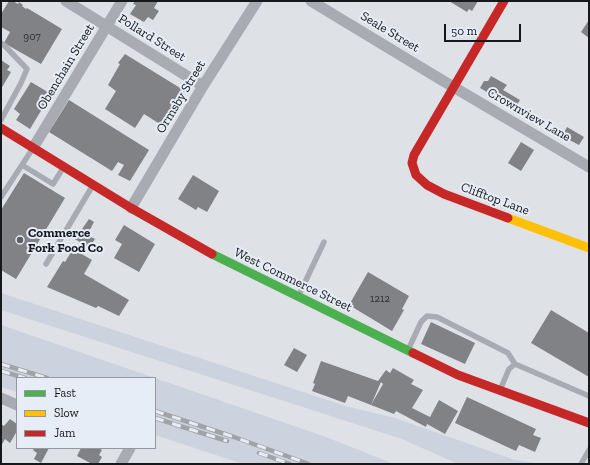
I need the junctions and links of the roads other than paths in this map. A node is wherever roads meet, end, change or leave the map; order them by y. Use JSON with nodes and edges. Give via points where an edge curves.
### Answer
{"nodes":[{"id":1,"x":66,"y":1,"type":"edge"},
{"id":2,"x":122,"y":1,"type":"edge"},
{"id":3,"x":257,"y":1,"type":"edge"},
{"id":4,"x":312,"y":1,"type":"edge"},
{"id":5,"x":504,"y":1,"type":"edge"},
{"id":6,"x":107,"y":26,"type":"junction"},
{"id":7,"x":1,"y":43,"type":"edge"},
{"id":8,"x":203,"y":86,"type":"junction"},
{"id":9,"x":454,"y":87,"type":"junction"},
{"id":10,"x":1,"y":120,"type":"edge"},
{"id":11,"x":1,"y":128,"type":"edge"},
{"id":12,"x":33,"y":148,"type":"junction"},
{"id":13,"x":22,"y":165,"type":"junction"},
{"id":14,"x":64,"y":167,"type":"junction"},
{"id":15,"x":589,"y":167,"type":"edge"},
{"id":16,"x":93,"y":184,"type":"junction"},
{"id":17,"x":1,"y":197,"type":"edge"},
{"id":18,"x":131,"y":208,"type":"junction"},
{"id":19,"x":324,"y":242,"type":"dead end"},
{"id":20,"x":589,"y":248,"type":"edge"},
{"id":21,"x":46,"y":264,"type":"dead end"},
{"id":22,"x":298,"y":297,"type":"junction"},
{"id":23,"x":407,"y":351,"type":"junction"},
{"id":24,"x":515,"y":364,"type":"junction"},
{"id":25,"x":500,"y":391,"type":"junction"},
{"id":26,"x":589,"y":396,"type":"edge"},
{"id":27,"x":1,"y":398,"type":"edge"},
{"id":28,"x":16,"y":405,"type":"edge"},
{"id":29,"x":589,"y":423,"type":"edge"},
{"id":30,"x":129,"y":449,"type":"edge"},
{"id":31,"x":589,"y":450,"type":"edge"},
{"id":32,"x":121,"y":464,"type":"edge"},
{"id":33,"x":581,"y":464,"type":"edge"}],
"edges":[{"from":1,"to":6,"type":"street","name":"Pollard Street"},
{"from":2,"to":6,"type":"street","name":"Obenchain Street"},
{"from":3,"to":8,"type":"street","name":"Ormsby Street"},
{"from":4,"to":9,"type":"street","name":"Seale Street"},
{"from":5,"to":9,"type":"street"},
{"from":6,"to":8,"type":"street","name":"Pollard Street"},
{"from":6,"to":12,"type":"street","name":"Obenchain Street"},
{"from":7,"to":10,"type":"lane","via":[[27,69]]},
{"from":8,"to":18,"type":"street","name":"Ormsby Street"},
{"from":9,"to":15,"type":"street","name":"Crownview Lane"},
{"from":9,"to":20,"type":"street","name":"Clifftop Lane","via":[[414,155],[412,163],[416,175],[427,185],[444,194]]},
{"from":11,"to":12,"type":"street","name":"West Commerce Street"},
{"from":12,"to":13,"type":"lane"},
{"from":12,"to":14,"type":"street","name":"West Commerce Street"},
{"from":13,"to":14,"type":"lane","via":[[53,184]]},
{"from":13,"to":17,"type":"lane"},
{"from":14,"to":16,"type":"street","name":"West Commerce Street"},
{"from":16,"to":18,"type":"street","name":"West Commerce Street"},
{"from":16,"to":21,"type":"lane"},
{"from":18,"to":22,"type":"street","name":"West Commerce Street","via":[[217,257]]},
{"from":19,"to":22,"type":"lane"},
{"from":22,"to":23,"type":"street","name":"West Commerce Street"},
{"from":23,"to":24,"type":"lane","via":[[421,322],[427,316],[436,317],[508,353]]},
{"from":23,"to":25,"type":"street","name":"West Commerce Street"},
{"from":24,"to":25,"type":"lane","via":[[509,369]]},
{"from":24,"to":26,"type":"lane"},
{"from":25,"to":29,"type":"street","name":"West Commerce Street"},
{"from":27,"to":28,"type":"street"},
{"from":30,"to":32,"type":"street"},
{"from":31,"to":33,"type":"lane"}]}
